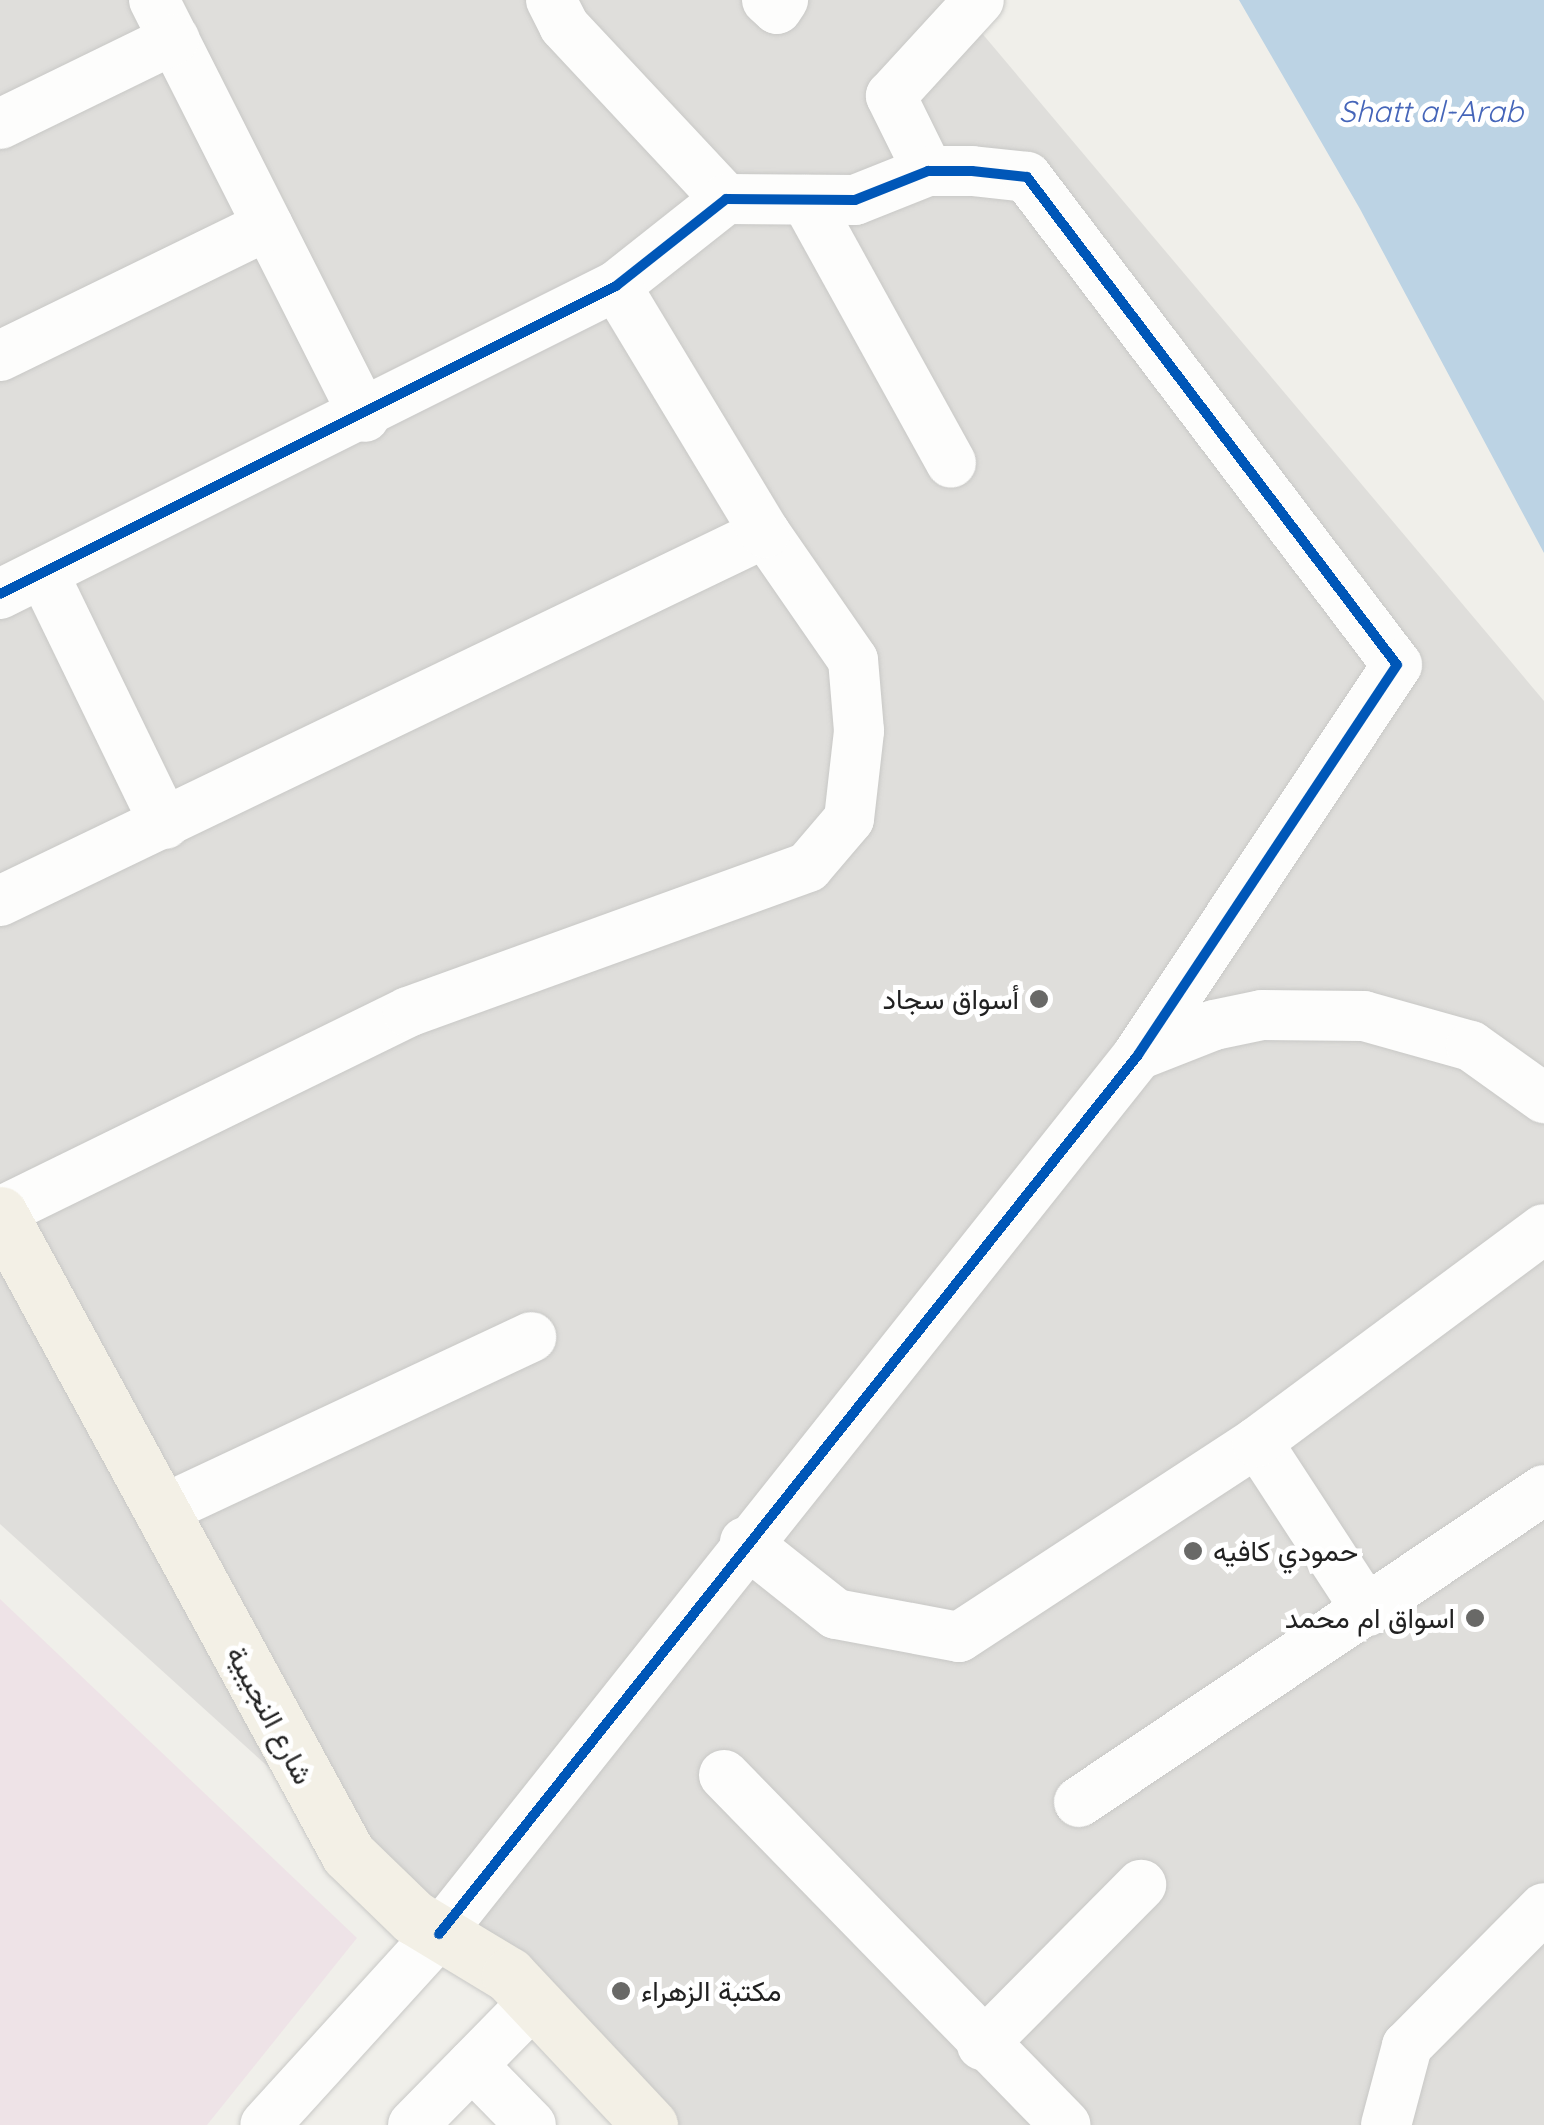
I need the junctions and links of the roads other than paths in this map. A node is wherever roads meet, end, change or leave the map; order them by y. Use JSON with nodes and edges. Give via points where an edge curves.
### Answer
{"nodes":[{"id":1,"x":552,"y":0,"type":"edge"},
{"id":2,"x":767,"y":0,"type":"edge"},
{"id":3,"x":783,"y":0,"type":"edge"},
{"id":4,"x":979,"y":0,"type":"edge"},
{"id":5,"x":164,"y":20,"type":"edge"},
{"id":6,"x":0,"y":124,"type":"edge"},
{"id":7,"x":928,"y":172,"type":"junction"},
{"id":8,"x":726,"y":199,"type":"junction"},
{"id":9,"x":806,"y":200,"type":"junction"},
{"id":10,"x":268,"y":225,"type":"junction"},
{"id":11,"x":616,"y":286,"type":"junction"},
{"id":12,"x":0,"y":356,"type":"edge"},
{"id":13,"x":365,"y":417,"type":"junction"},
{"id":14,"x":951,"y":463,"type":"dead end"},
{"id":15,"x":765,"y":533,"type":"junction"},
{"id":16,"x":21,"y":584,"type":"edge"},
{"id":17,"x":164,"y":824,"type":"junction"},
{"id":18,"x":0,"y":901,"type":"edge"},
{"id":19,"x":1138,"y":1055,"type":"junction"},
{"id":20,"x":1544,"y":1098,"type":"edge"},
{"id":21,"x":0,"y":1213,"type":"edge"},
{"id":22,"x":1544,"y":1229,"type":"edge"},
{"id":23,"x":531,"y":1338,"type":"dead end"},
{"id":24,"x":1257,"y":1442,"type":"junction"},
{"id":25,"x":1544,"y":1490,"type":"edge"},
{"id":26,"x":160,"y":1511,"type":"junction"},
{"id":27,"x":745,"y":1542,"type":"junction"},
{"id":28,"x":1367,"y":1611,"type":"junction"},
{"id":29,"x":724,"y":1775,"type":"dead end"},
{"id":30,"x":1079,"y":1802,"type":"dead end"},
{"id":31,"x":1140,"y":1885,"type":"dead end"},
{"id":32,"x":1544,"y":1908,"type":"edge"},
{"id":33,"x":439,"y":1934,"type":"junction"},
{"id":34,"x":534,"y":2002,"type":"junction"},
{"id":35,"x":982,"y":2045,"type":"junction"},
{"id":36,"x":472,"y":2065,"type":"junction"},
{"id":37,"x":264,"y":2125,"type":"edge"},
{"id":38,"x":413,"y":2125,"type":"edge"},
{"id":39,"x":530,"y":2125,"type":"edge"},
{"id":40,"x":650,"y":2125,"type":"edge"},
{"id":41,"x":1065,"y":2125,"type":"edge"},
{"id":42,"x":1386,"y":2125,"type":"edge"}],
"edges":[{"from":1,"to":8,"type":"street","via":[[564,26]]},
{"from":2,"to":3,"type":"street","via":[[776,9]]},
{"from":4,"to":7,"type":"street","via":[[891,96]]},
{"from":5,"to":6,"type":"street"},
{"from":5,"to":10,"type":"street"},
{"from":7,"to":9,"type":"street","via":[[855,200]]},
{"from":7,"to":19,"type":"street","via":[[1028,178],[1397,665]]},
{"from":8,"to":9,"type":"street"},
{"from":8,"to":11,"type":"street"},
{"from":9,"to":14,"type":"street"},
{"from":10,"to":12,"type":"street"},
{"from":10,"to":13,"type":"street"},
{"from":11,"to":13,"type":"street"},
{"from":11,"to":15,"type":"street"},
{"from":13,"to":16,"type":"street"},
{"from":15,"to":17,"type":"street"},
{"from":15,"to":21,"type":"street","via":[[852,660],[859,731],[848,819],[808,867],[408,1012]]},
{"from":16,"to":17,"type":"street"},
{"from":17,"to":18,"type":"street"},
{"from":19,"to":20,"type":"street","via":[[1214,1025],[1262,1015],[1364,1016],[1471,1046]]},
{"from":19,"to":27,"type":"street"},
{"from":21,"to":26,"type":"main road","name":"شارع النجيبية"},
{"from":22,"to":24,"type":"street"},
{"from":23,"to":26,"type":"street"},
{"from":24,"to":27,"type":"street","via":[[959,1637],[836,1614]]},
{"from":24,"to":28,"type":"street"},
{"from":25,"to":28,"type":"street"},
{"from":26,"to":33,"type":"main road","name":"شارع النجيبية","via":[[348,1854],[389,1898]]},
{"from":27,"to":33,"type":"street"},
{"from":28,"to":30,"type":"street"},
{"from":29,"to":35,"type":"street"},
{"from":31,"to":35,"type":"street"},
{"from":32,"to":42,"type":"street","via":[[1408,2046],[1394,2075]]},
{"from":33,"to":34,"type":"main road","name":"شارع النجيبية","via":[[487,1959]]},
{"from":33,"to":37,"type":"street"},
{"from":34,"to":36,"type":"street"},
{"from":34,"to":40,"type":"main road","name":"شارع النجيبية"},
{"from":35,"to":41,"type":"street"},
{"from":36,"to":38,"type":"street"},
{"from":36,"to":39,"type":"street"}]}
